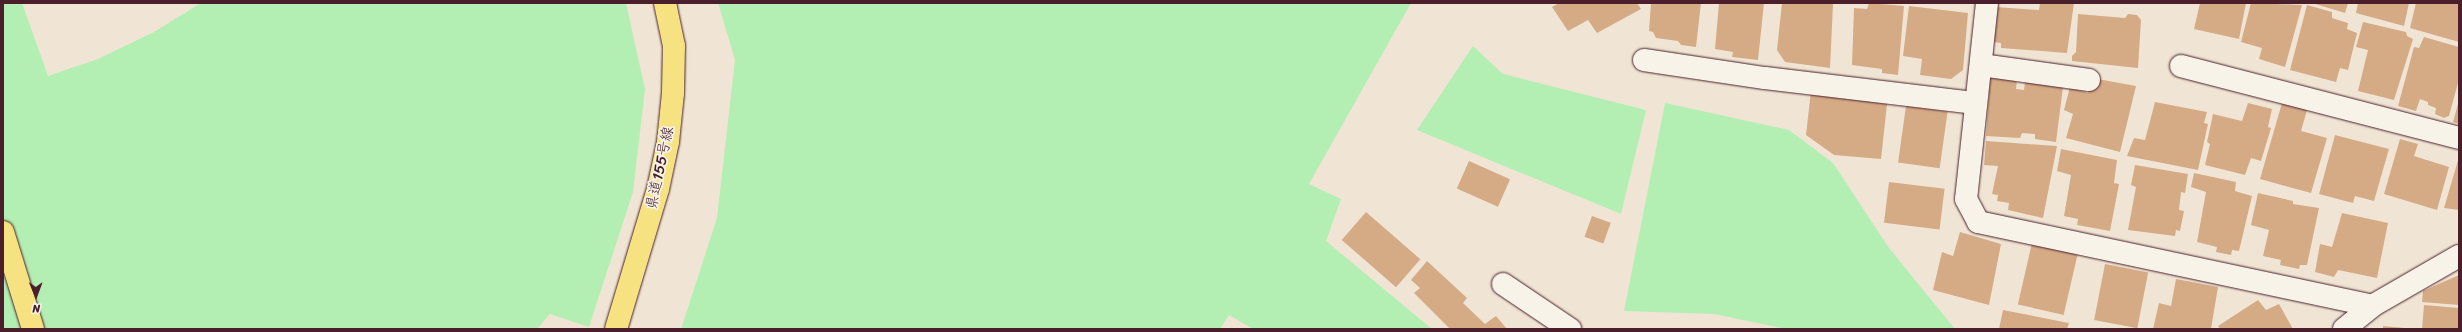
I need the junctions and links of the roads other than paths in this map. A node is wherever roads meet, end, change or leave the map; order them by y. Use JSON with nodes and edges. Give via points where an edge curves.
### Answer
{"nodes":[{"id":1,"x":665,"y":3,"type":"edge"},
{"id":2,"x":1987,"y":3,"type":"edge"},
{"id":3,"x":1644,"y":60,"type":"dead end"},
{"id":4,"x":1981,"y":65,"type":"junction"},
{"id":5,"x":2181,"y":66,"type":"dead end"},
{"id":6,"x":2089,"y":80,"type":"dead end"},
{"id":7,"x":1976,"y":103,"type":"junction"},
{"id":8,"x":2459,"y":138,"type":"edge"},
{"id":9,"x":3,"y":232,"type":"edge"},
{"id":10,"x":2459,"y":256,"type":"edge"},
{"id":11,"x":1503,"y":284,"type":"dead end"},
{"id":12,"x":2372,"y":306,"type":"junction"},
{"id":13,"x":33,"y":329,"type":"edge"},
{"id":14,"x":616,"y":329,"type":"edge"},
{"id":15,"x":1570,"y":329,"type":"edge"},
{"id":16,"x":2344,"y":329,"type":"edge"}],
"edges":[{"from":1,"to":14,"type":"main road","name":"県道155号線","via":[[674,46],[668,142],[658,189]]},
{"from":2,"to":4,"type":"street"},
{"from":3,"to":7,"type":"street","via":[[1765,78]]},
{"from":4,"to":6,"type":"street"},
{"from":4,"to":7,"type":"street"},
{"from":5,"to":8,"type":"street"},
{"from":7,"to":12,"type":"street","via":[[1966,200],[1978,222]]},
{"from":9,"to":13,"type":"main road"},
{"from":10,"to":12,"type":"street"},
{"from":11,"to":15,"type":"street"},
{"from":12,"to":16,"type":"street"}]}
